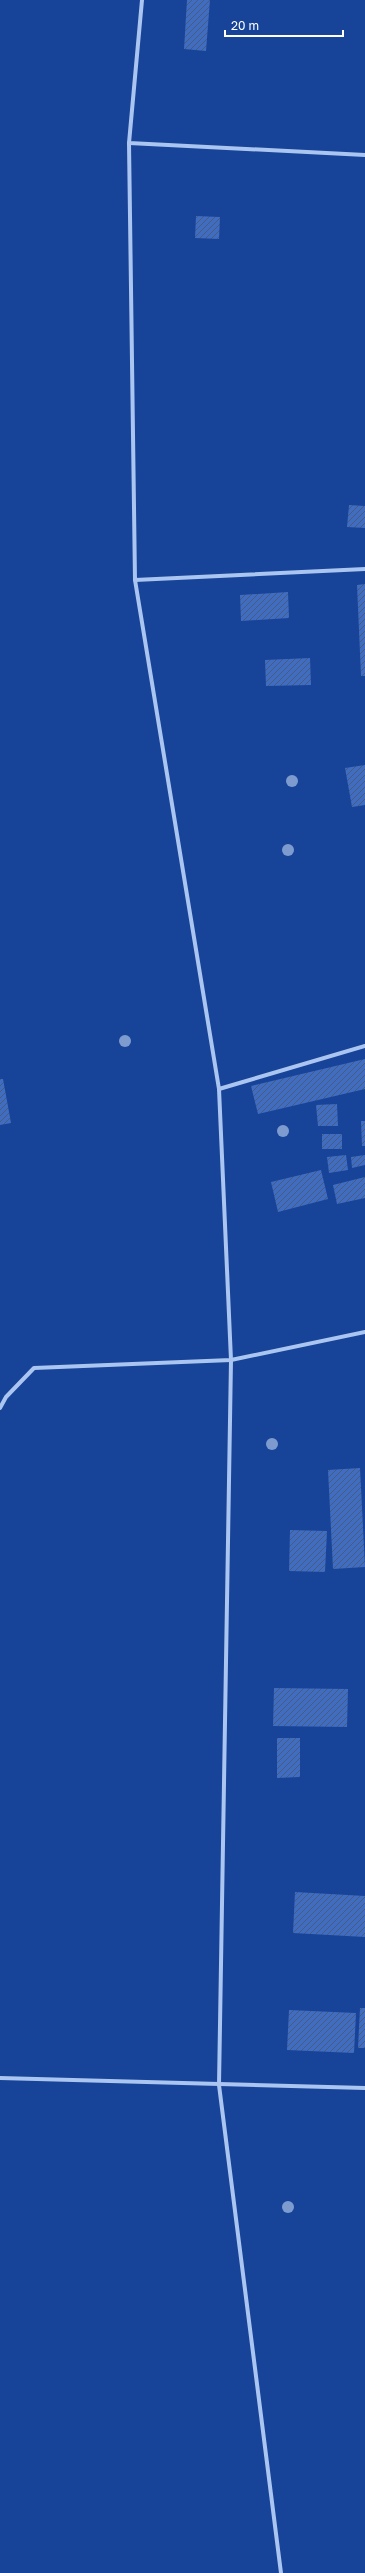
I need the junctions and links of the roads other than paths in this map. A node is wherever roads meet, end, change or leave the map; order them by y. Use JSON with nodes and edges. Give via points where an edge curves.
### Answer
{"nodes":[{"id":1,"x":142,"y":0,"type":"edge"},
{"id":2,"x":129,"y":143,"type":"junction"},
{"id":3,"x":365,"y":155,"type":"edge"},
{"id":4,"x":365,"y":569,"type":"edge"},
{"id":5,"x":135,"y":580,"type":"junction"},
{"id":6,"x":365,"y":1046,"type":"edge"},
{"id":7,"x":219,"y":1089,"type":"junction"},
{"id":8,"x":365,"y":1332,"type":"edge"},
{"id":9,"x":231,"y":1360,"type":"junction"},
{"id":10,"x":0,"y":1408,"type":"edge"},
{"id":11,"x":0,"y":2078,"type":"edge"},
{"id":12,"x":219,"y":2085,"type":"junction"},
{"id":13,"x":365,"y":2088,"type":"edge"},
{"id":14,"x":281,"y":2573,"type":"edge"}],
"edges":[{"from":1,"to":2,"type":"street"},
{"from":2,"to":3,"type":"street"},
{"from":2,"to":5,"type":"street"},
{"from":4,"to":5,"type":"street"},
{"from":5,"to":7,"type":"street"},
{"from":6,"to":7,"type":"street"},
{"from":7,"to":9,"type":"street"},
{"from":8,"to":9,"type":"street"},
{"from":9,"to":10,"type":"street","via":[[34,1368],[6,1396]]},
{"from":9,"to":12,"type":"street"},
{"from":11,"to":12,"type":"street"},
{"from":12,"to":13,"type":"street"},
{"from":12,"to":14,"type":"street"}]}
